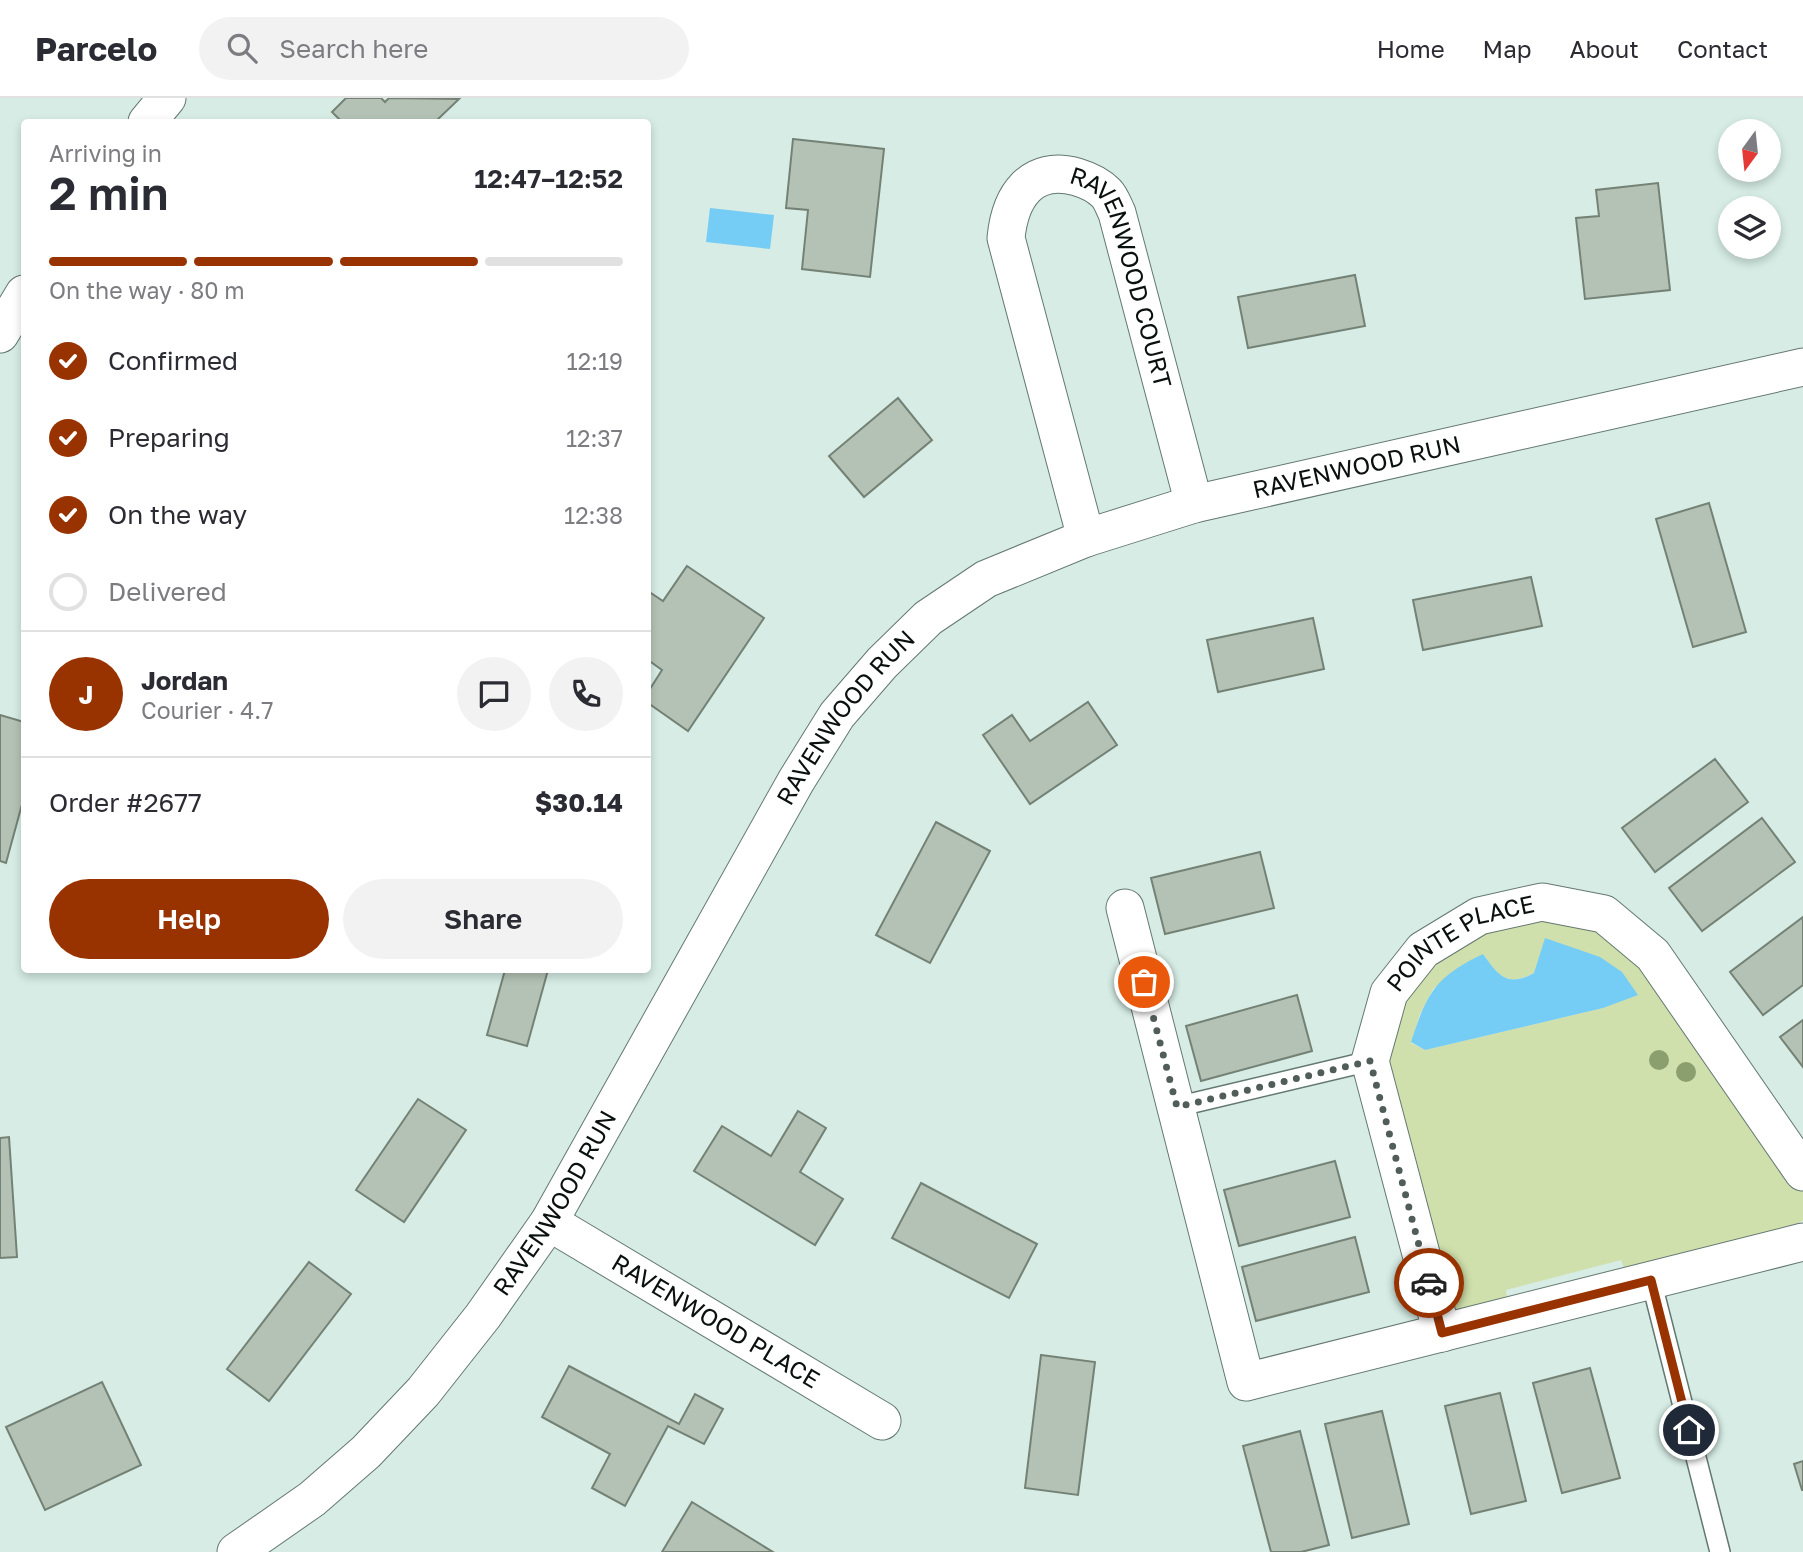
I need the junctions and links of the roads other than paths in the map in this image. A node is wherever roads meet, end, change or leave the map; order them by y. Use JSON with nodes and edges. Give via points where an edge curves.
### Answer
{"nodes":[{"id":1,"x":167,"y":98,"type":"edge"},
{"id":2,"x":150,"y":119,"type":"edge"},
{"id":3,"x":21,"y":299,"type":"edge"},
{"id":4,"x":0,"y":334,"type":"edge"},
{"id":5,"x":1803,"y":367,"type":"edge"},
{"id":6,"x":1194,"y":504,"type":"junction"},
{"id":7,"x":1086,"y":538,"type":"junction"},
{"id":8,"x":1125,"y":908,"type":"dead end"},
{"id":9,"x":1370,"y":1061,"type":"junction"},
{"id":10,"x":1177,"y":1107,"type":"junction"},
{"id":11,"x":1803,"y":1172,"type":"edge"},
{"id":12,"x":549,"y":1222,"type":"junction"},
{"id":13,"x":1803,"y":1242,"type":"edge"},
{"id":14,"x":1651,"y":1280,"type":"junction"},
{"id":15,"x":1442,"y":1333,"type":"junction"},
{"id":16,"x":882,"y":1421,"type":"dead end"},
{"id":17,"x":236,"y":1552,"type":"edge"},
{"id":18,"x":1720,"y":1552,"type":"edge"}],
"edges":[{"from":1,"to":2,"type":"street"},
{"from":3,"to":4,"type":"street"},
{"from":5,"to":6,"type":"street","name":"RAVENWOOD RUN"},
{"from":6,"to":7,"type":"street","name":"RAVENWOOD RUN"},
{"from":6,"to":7,"type":"street","name":"RAVENWOOD COURT","via":[[1117,213],[1106,194],[1087,181],[1045,175],[1029,183],[1018,196],[1008,217],[1006,238]]},
{"from":7,"to":12,"type":"street","name":"RAVENWOOD RUN","via":[[986,579],[928,618],[837,715]]},
{"from":8,"to":10,"type":"street"},
{"from":9,"to":10,"type":"lane"},
{"from":9,"to":11,"type":"street","name":"POINTE PLACE","via":[[1389,993],[1423,950],[1479,916],[1542,902],[1604,914],[1653,955]]},
{"from":9,"to":15,"type":"street"},
{"from":10,"to":15,"type":"street","via":[[1246,1382]]},
{"from":12,"to":16,"type":"street","name":"RAVENWOOD PLACE"},
{"from":12,"to":17,"type":"street","name":"RAVENWOOD RUN","via":[[483,1316],[376,1442],[312,1499]]},
{"from":13,"to":14,"type":"street"},
{"from":14,"to":15,"type":"street"},
{"from":14,"to":18,"type":"lane"}]}
